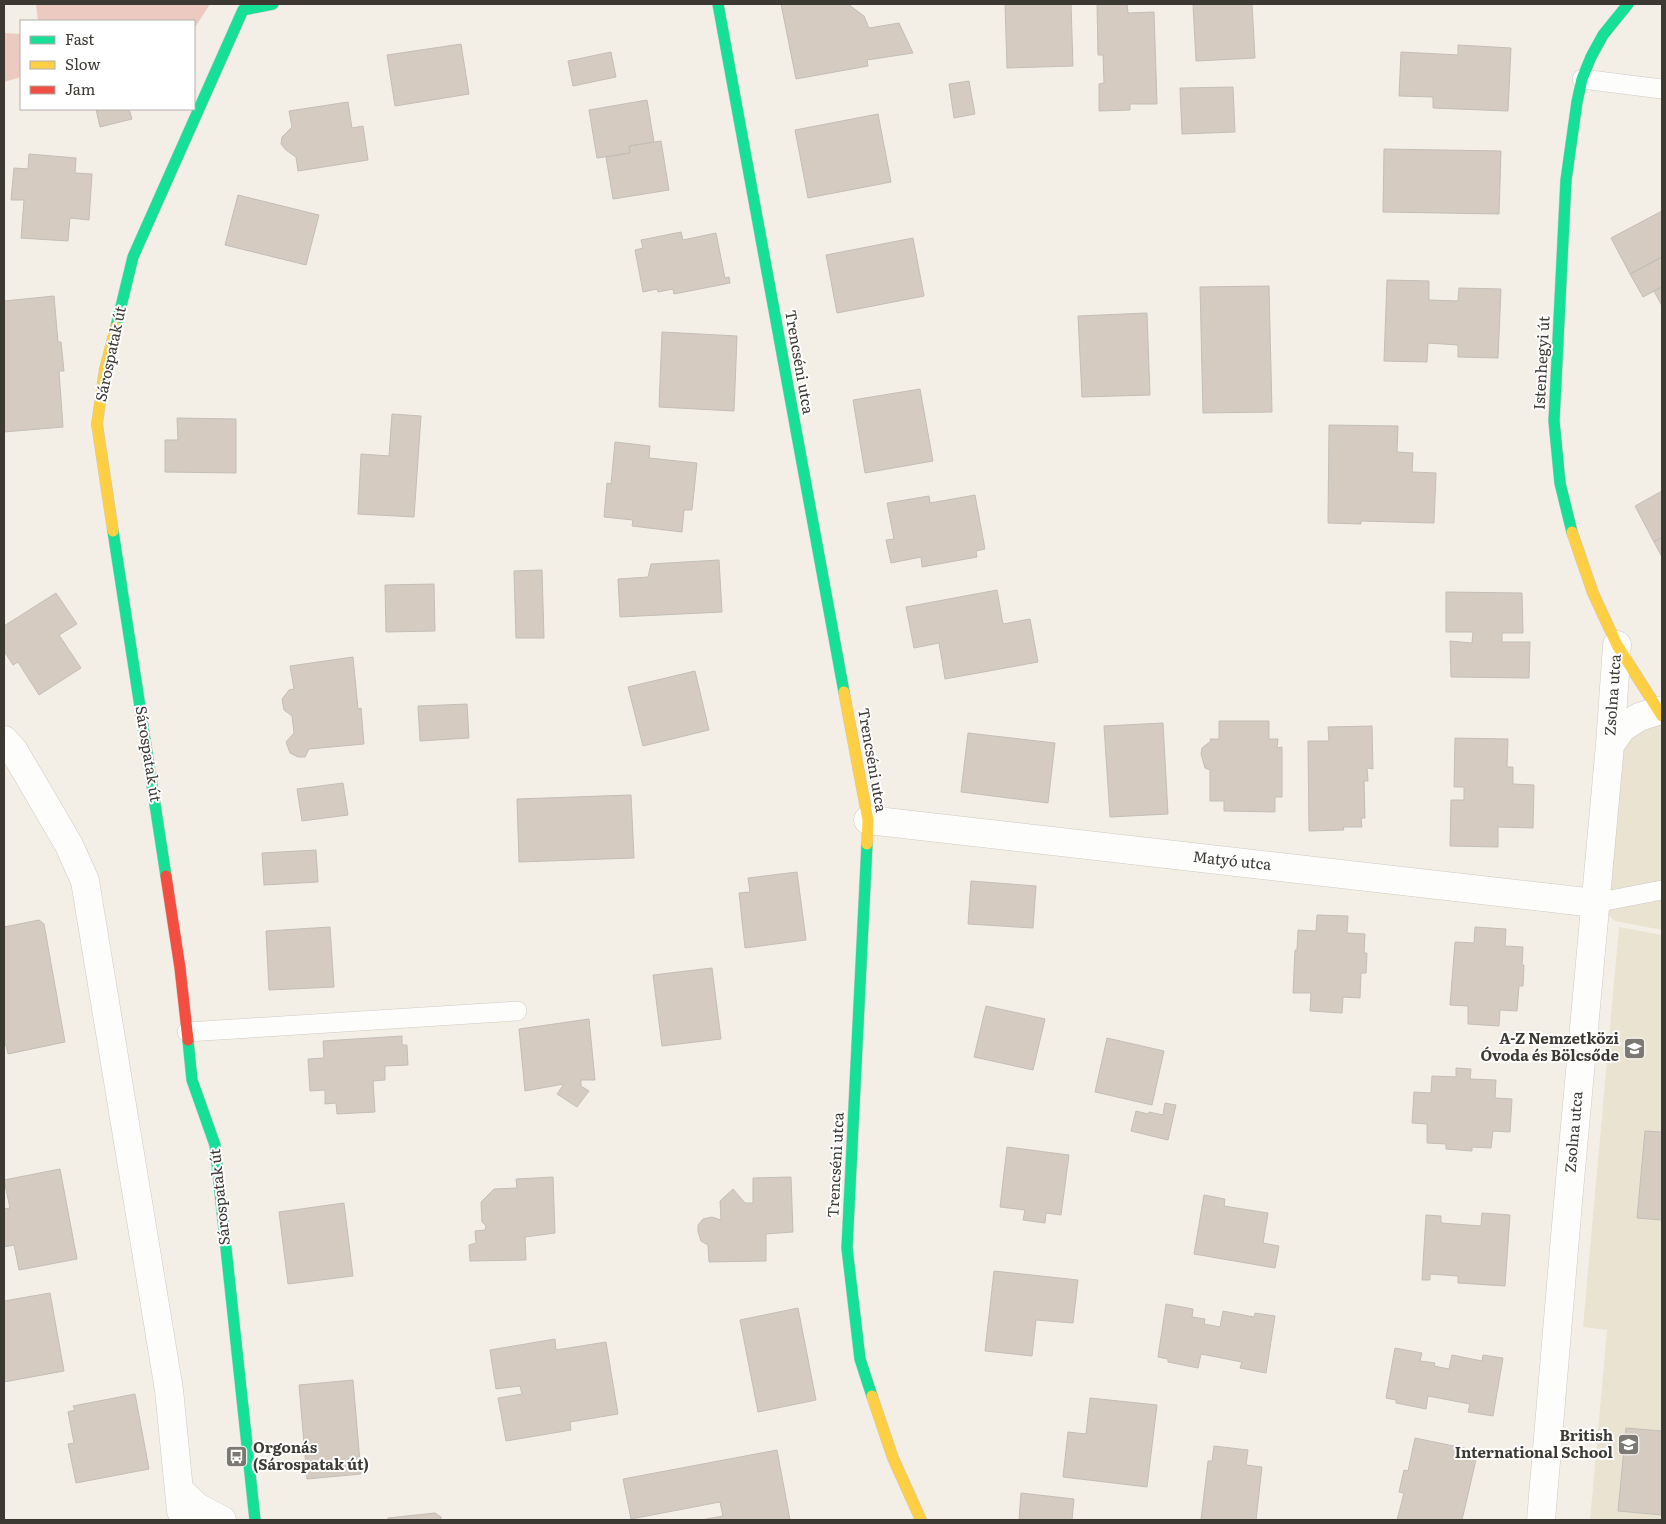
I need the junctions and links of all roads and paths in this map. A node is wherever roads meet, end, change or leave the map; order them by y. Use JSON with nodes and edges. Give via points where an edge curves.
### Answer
{"nodes":[{"id":1,"x":273,"y":4,"type":"edge"},
{"id":2,"x":718,"y":4,"type":"edge"},
{"id":3,"x":1624,"y":5,"type":"edge"},
{"id":4,"x":1582,"y":80,"type":"junction"},
{"id":5,"x":1662,"y":90,"type":"edge"},
{"id":6,"x":1616,"y":645,"type":"junction"},
{"id":7,"x":1660,"y":714,"type":"edge"},
{"id":8,"x":4,"y":740,"type":"edge"},
{"id":9,"x":1610,"y":745,"type":"junction"},
{"id":10,"x":868,"y":820,"type":"junction"},
{"id":11,"x":1662,"y":890,"type":"edge"},
{"id":12,"x":1595,"y":902,"type":"junction"},
{"id":13,"x":517,"y":1011,"type":"dead end"},
{"id":14,"x":187,"y":1032,"type":"junction"},
{"id":15,"x":179,"y":1490,"type":"junction"},
{"id":16,"x":186,"y":1520,"type":"edge"},
{"id":17,"x":222,"y":1520,"type":"edge"},
{"id":18,"x":255,"y":1520,"type":"edge"},
{"id":19,"x":921,"y":1520,"type":"edge"},
{"id":20,"x":1541,"y":1520,"type":"edge"}],
"edges":[{"from":1,"to":14,"type":"street","name":"Sárospatak út","via":[[243,10],[133,257],[105,369],[97,424]]},
{"from":2,"to":10,"type":"street","name":"Trencséni utca"},
{"from":3,"to":4,"type":"street","name":"Istenhegyi út","via":[[1591,56]]},
{"from":4,"to":5,"type":"lane"},
{"from":4,"to":6,"type":"street","name":"Istenhegyi út","via":[[1566,180],[1554,421],[1560,483],[1575,543],[1592,593]]},
{"from":6,"to":7,"type":"street","name":"Istenhegyi út"},
{"from":6,"to":9,"type":"street","name":"Zsolna utca"},
{"from":7,"to":9,"type":"street","name":"Zsolna utca","via":[[1639,717],[1622,728]]},
{"from":8,"to":15,"type":"street","via":[[14,751],[69,845],[85,881],[169,1390]]},
{"from":9,"to":12,"type":"street","name":"Zsolna utca"},
{"from":10,"to":12,"type":"street","name":"Matyó utca"},
{"from":10,"to":19,"type":"street","name":"Trencséni utca","via":[[847,1248],[860,1359],[893,1458]]},
{"from":11,"to":12,"type":"lane"},
{"from":12,"to":20,"type":"street","name":"Zsolna utca"},
{"from":13,"to":14,"type":"lane"},
{"from":14,"to":18,"type":"street","name":"Sárospatak út","via":[[192,1080],[215,1145]]},
{"from":15,"to":16,"type":"street","via":[[181,1511]]},
{"from":15,"to":17,"type":"street","via":[[197,1507]]}]}
